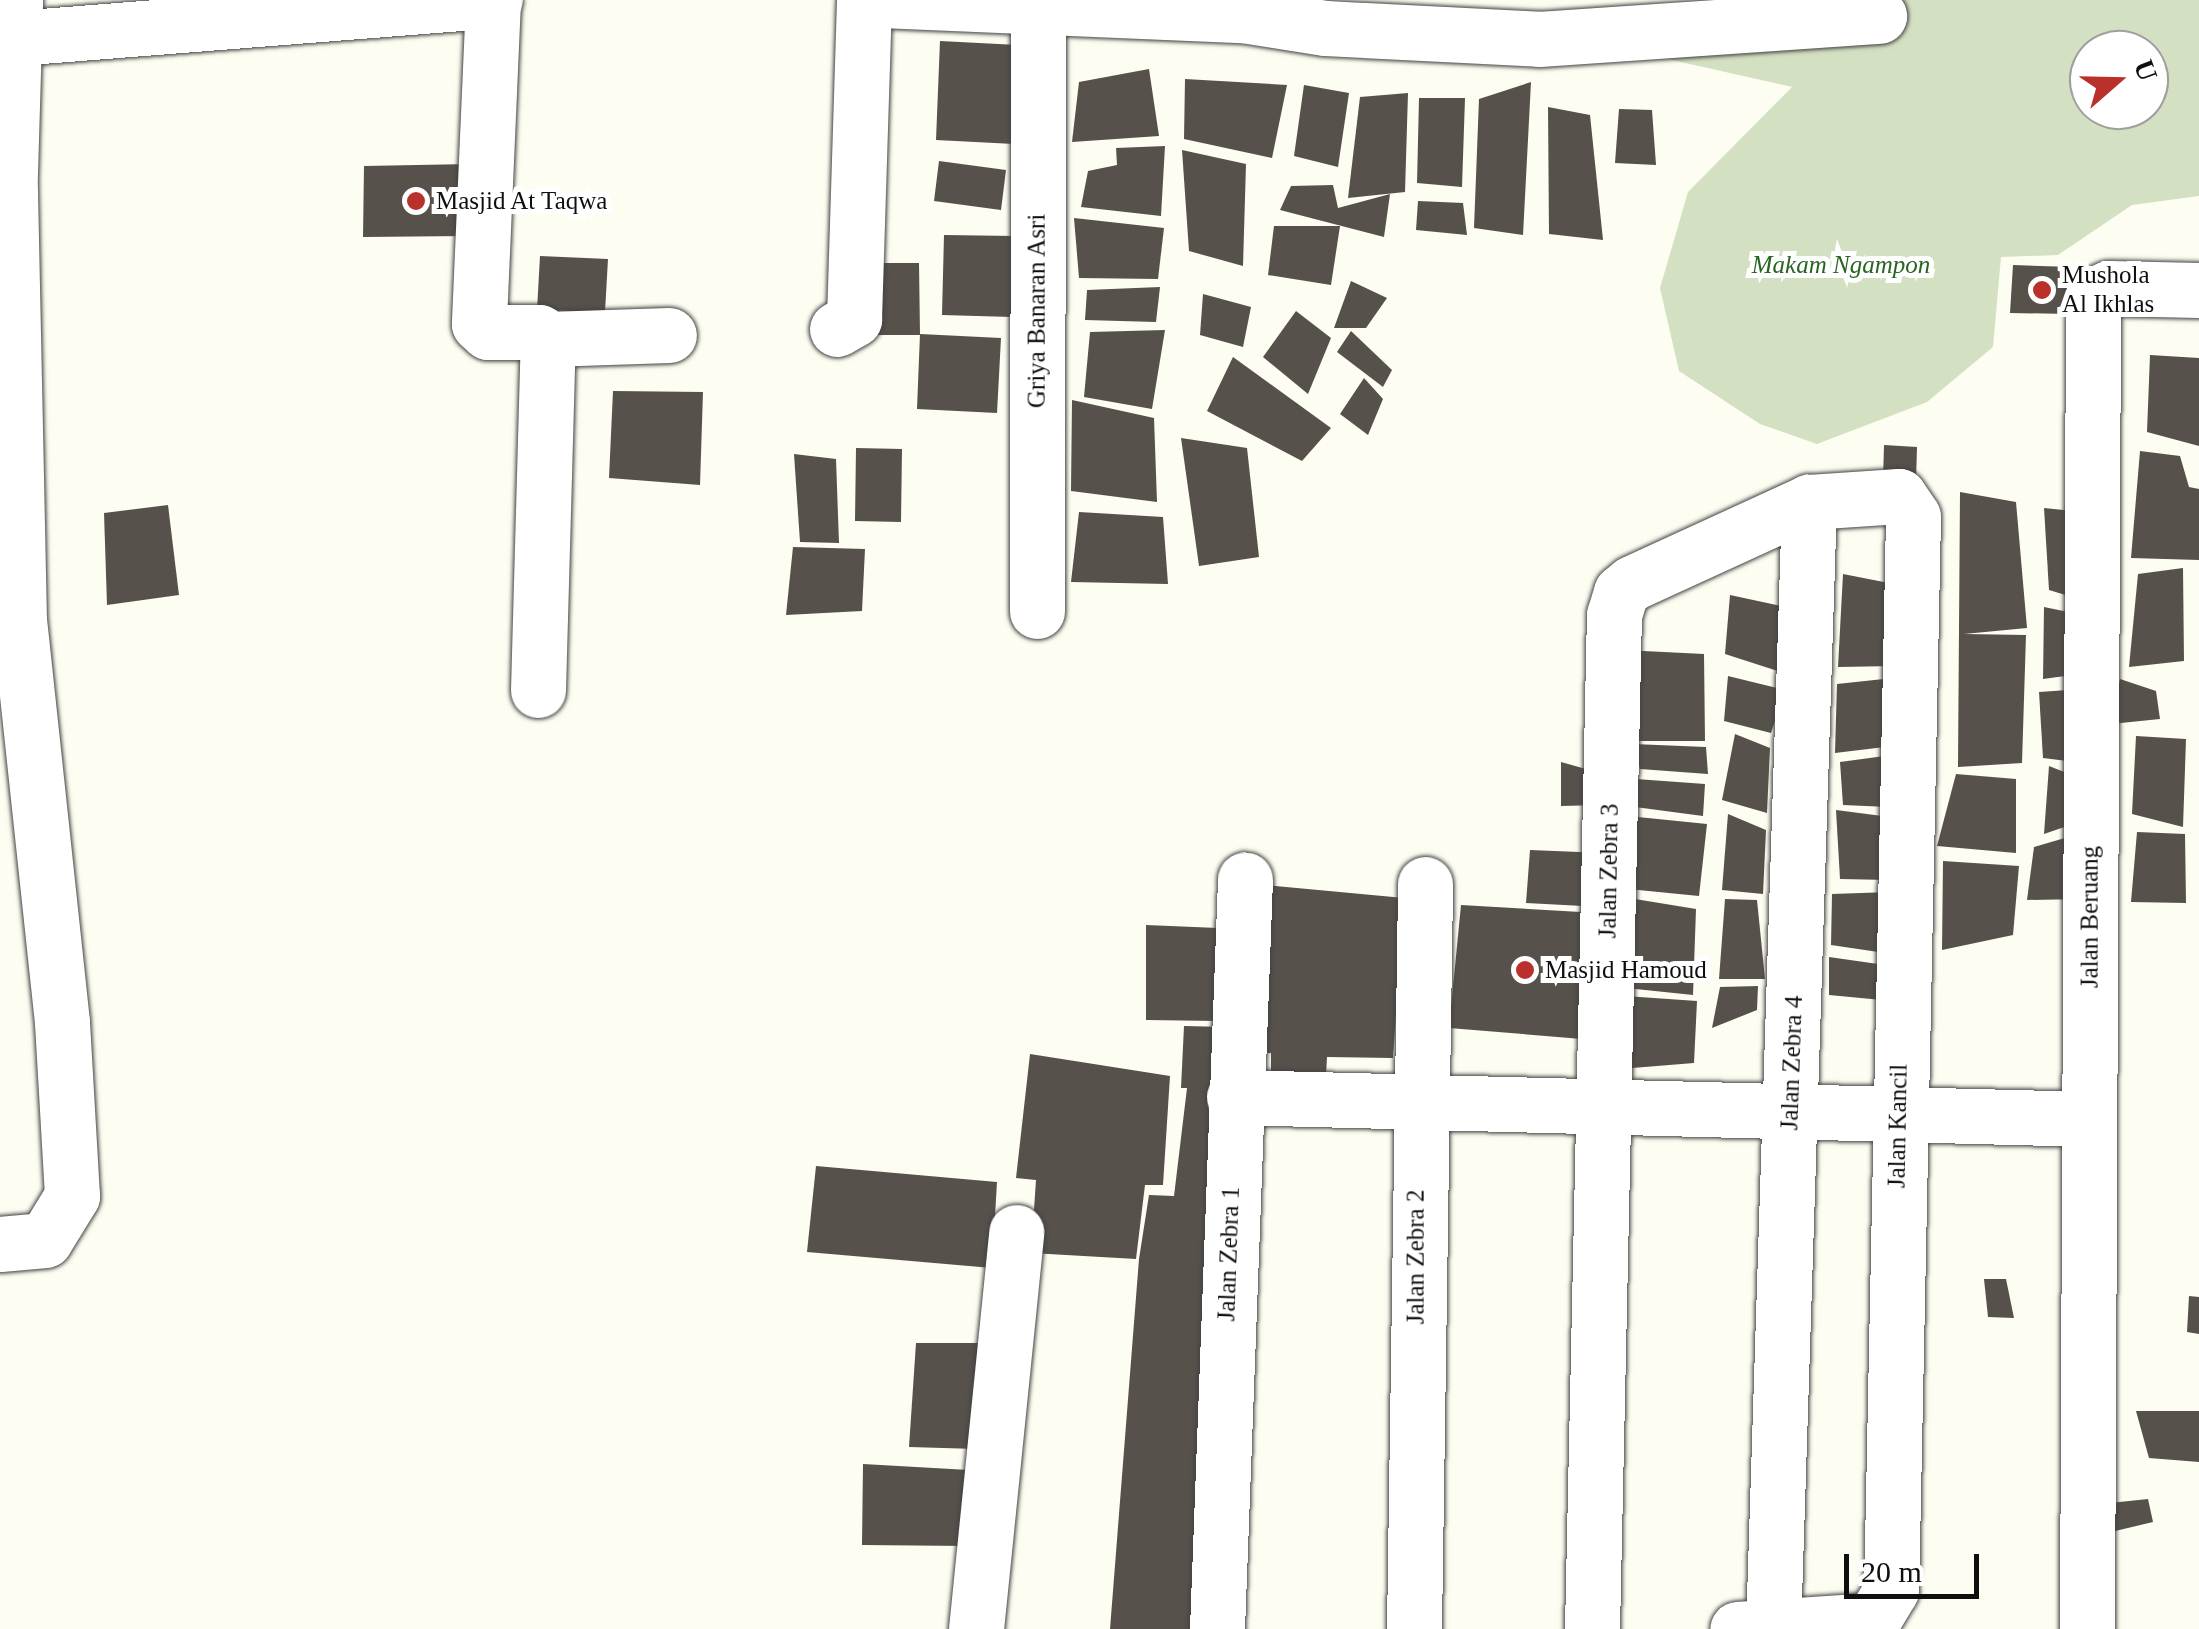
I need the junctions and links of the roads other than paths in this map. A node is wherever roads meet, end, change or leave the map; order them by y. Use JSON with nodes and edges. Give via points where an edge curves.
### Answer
{"nodes":[{"id":1,"x":494,"y":0,"type":"edge"},
{"id":2,"x":864,"y":0,"type":"edge"},
{"id":3,"x":881,"y":0,"type":"edge"},
{"id":4,"x":1127,"y":7,"type":"edge"},
{"id":5,"x":1038,"y":11,"type":"junction"},
{"id":6,"x":1879,"y":16,"type":"dead end"},
{"id":7,"x":15,"y":19,"type":"edge"},
{"id":8,"x":5,"y":174,"type":"edge"},
{"id":9,"x":2190,"y":289,"type":"edge"},
{"id":10,"x":837,"y":328,"type":"dead end"},
{"id":11,"x":670,"y":335,"type":"dead end"},
{"id":12,"x":548,"y":340,"type":"junction"},
{"id":13,"x":1899,"y":496,"type":"joint"},
{"id":14,"x":1809,"y":502,"type":"junction"},
{"id":15,"x":1037,"y":611,"type":"dead end"},
{"id":16,"x":10,"y":621,"type":"edge"},
{"id":17,"x":538,"y":690,"type":"dead end"},
{"id":18,"x":1245,"y":880,"type":"dead end"},
{"id":19,"x":1425,"y":884,"type":"dead end"},
{"id":20,"x":1234,"y":1097,"type":"junction"},
{"id":21,"x":1417,"y":1102,"type":"junction"},
{"id":22,"x":1603,"y":1106,"type":"junction"},
{"id":23,"x":1790,"y":1111,"type":"junction"},
{"id":24,"x":1898,"y":1114,"type":"junction"},
{"id":25,"x":2088,"y":1119,"type":"junction"},
{"id":26,"x":1016,"y":1232,"type":"dead end"},
{"id":27,"x":0,"y":1244,"type":"edge"},
{"id":28,"x":1761,"y":1627,"type":"edge"},
{"id":29,"x":976,"y":1629,"type":"edge"},
{"id":30,"x":1217,"y":1629,"type":"edge"},
{"id":31,"x":1414,"y":1629,"type":"edge"},
{"id":32,"x":1592,"y":1629,"type":"edge"},
{"id":33,"x":2088,"y":1629,"type":"edge"}],
"edges":[{"from":1,"to":7,"type":"street"},
{"from":1,"to":12,"type":"street","via":[[480,324],[488,332],[539,332]]},
{"from":2,"to":10,"type":"street","via":[[854,319]]},
{"from":3,"to":5,"type":"street"},
{"from":4,"to":5,"type":"street"},
{"from":4,"to":6,"type":"street","via":[[1376,32],[1539,39]]},
{"from":5,"to":15,"type":"street","name":"Griya Banaran Asri"},
{"from":7,"to":8,"type":"street"},
{"from":8,"to":16,"type":"street"},
{"from":9,"to":25,"type":"street","name":"Jalan Beruang","via":[[2108,288],[2093,295]]},
{"from":11,"to":12,"type":"street"},
{"from":12,"to":17,"type":"street"},
{"from":13,"to":14,"type":"street","name":"Jalan Zebra 3"},
{"from":13,"to":24,"type":"street","name":"Jalan Kancil","via":[[1913,516]]},
{"from":14,"to":22,"type":"street","name":"Jalan Zebra 3","via":[[1621,592],[1614,615]]},
{"from":14,"to":23,"type":"street","name":"Jalan Zebra 4"},
{"from":16,"to":27,"type":"street","via":[[62,1022],[72,1196],[45,1240]]},
{"from":18,"to":20,"type":"street","name":"Jalan Zebra 1"},
{"from":19,"to":21,"type":"street","name":"Jalan Zebra 2"},
{"from":20,"to":21,"type":"street"},
{"from":20,"to":30,"type":"street","name":"Jalan Zebra 1"},
{"from":21,"to":22,"type":"street"},
{"from":21,"to":31,"type":"street","name":"Jalan Zebra 2"},
{"from":22,"to":23,"type":"street"},
{"from":22,"to":32,"type":"street","name":"Jalan Zebra 3"},
{"from":23,"to":24,"type":"street"},
{"from":23,"to":28,"type":"street","name":"Jalan Zebra 4"},
{"from":24,"to":25,"type":"street"},
{"from":24,"to":28,"type":"street","name":"Jalan Kancil","via":[[1890,1590],[1873,1620]]},
{"from":25,"to":33,"type":"street","name":"Jalan Beruang"},
{"from":26,"to":29,"type":"street"}]}
